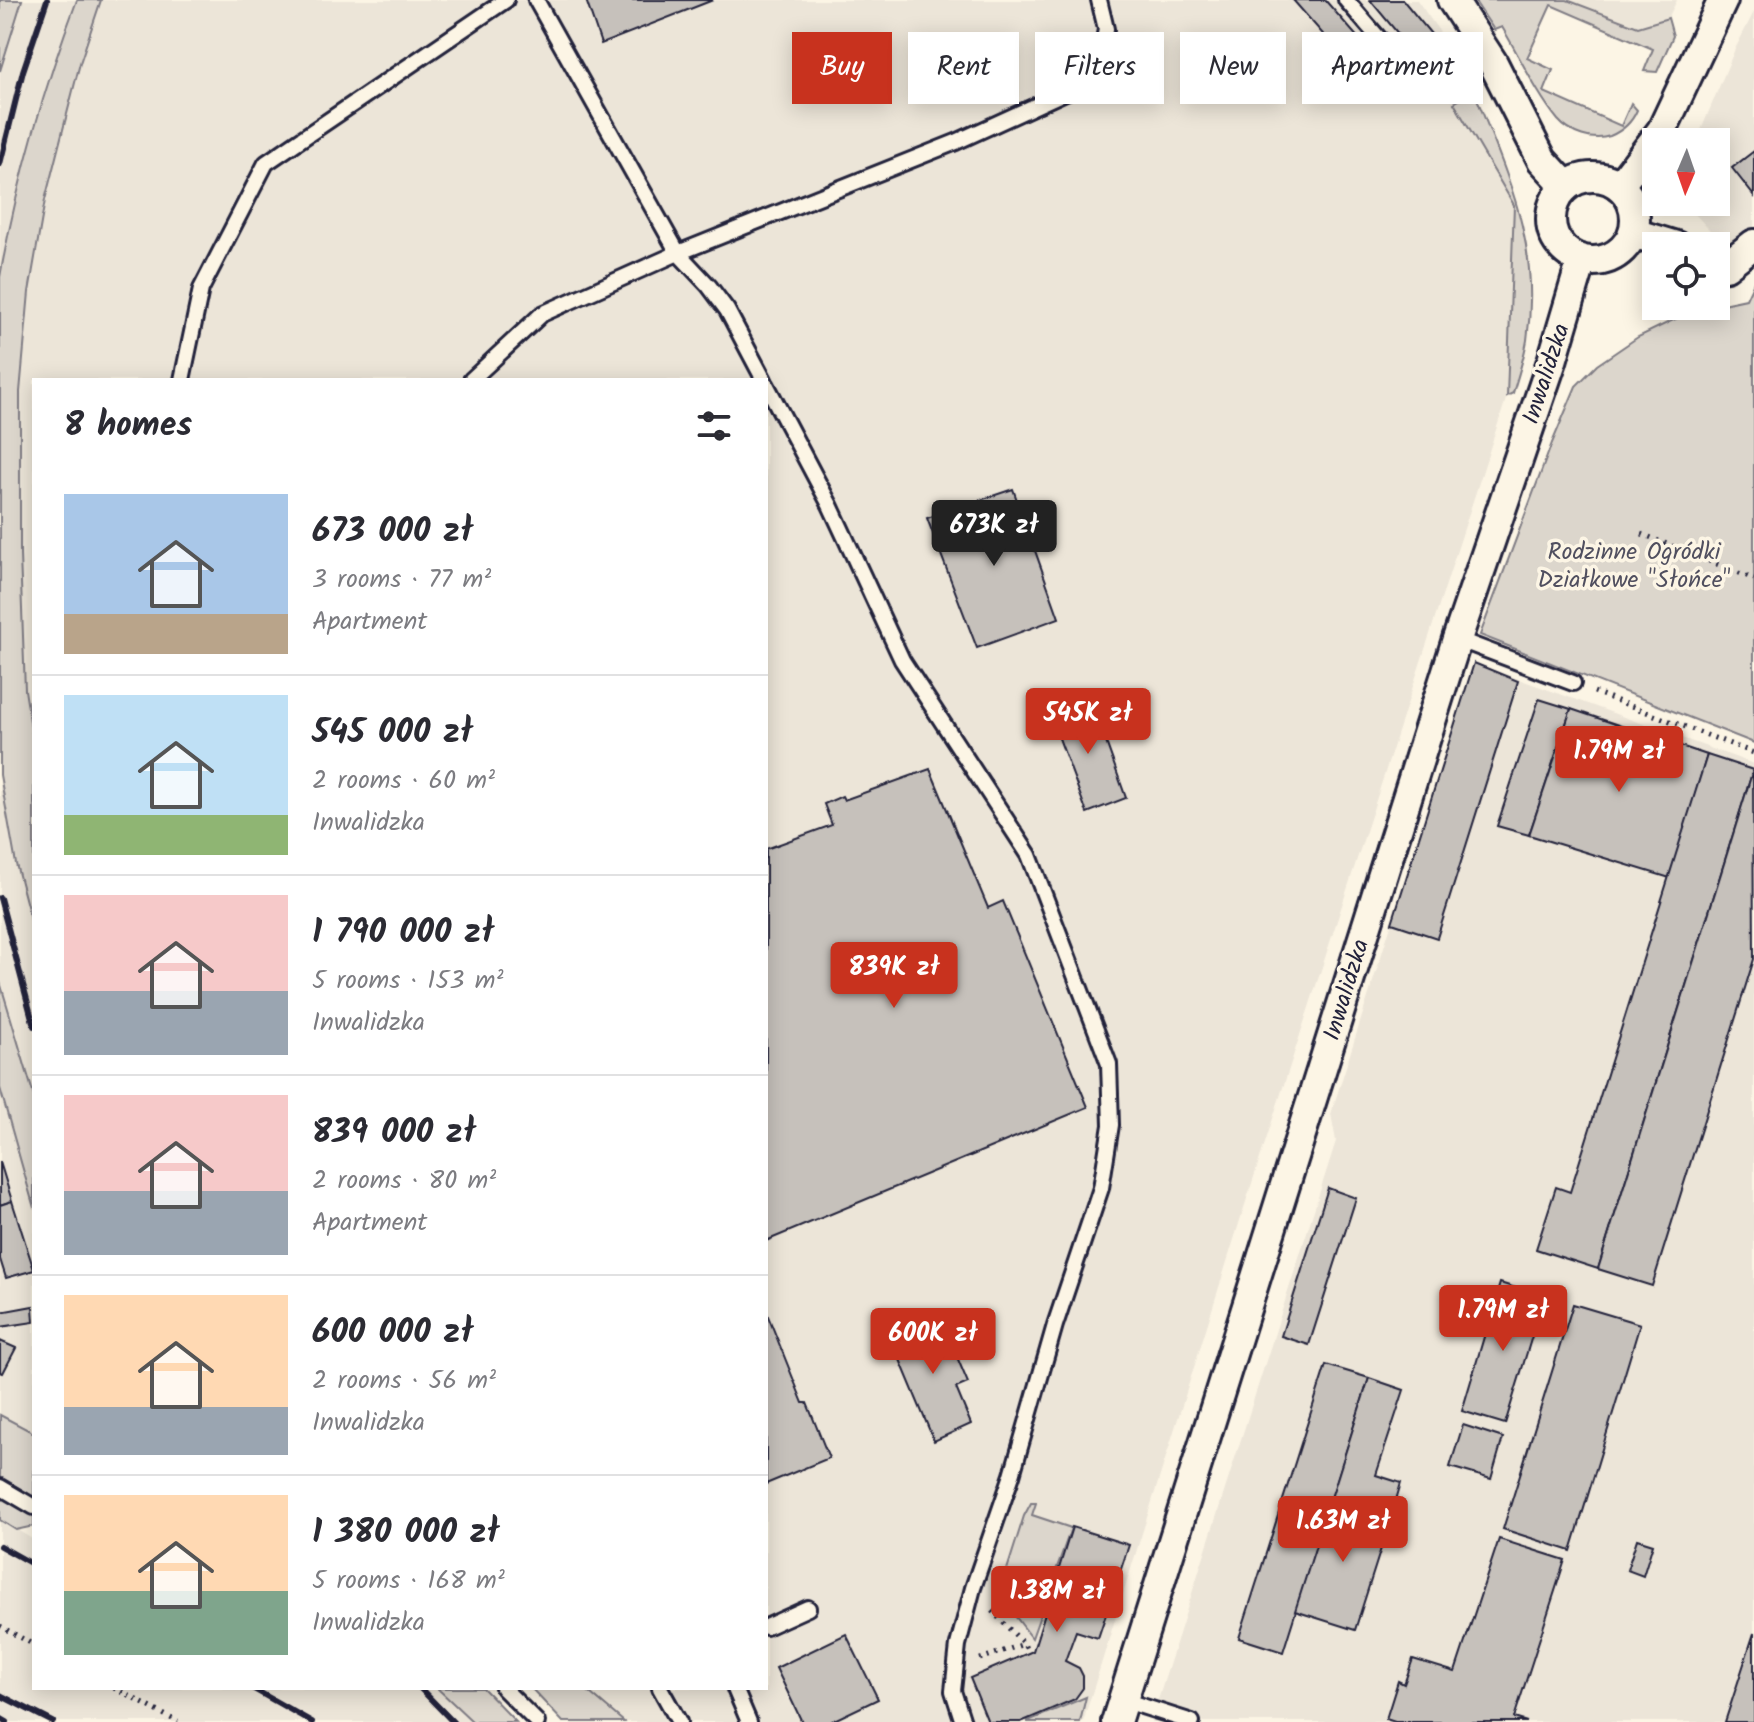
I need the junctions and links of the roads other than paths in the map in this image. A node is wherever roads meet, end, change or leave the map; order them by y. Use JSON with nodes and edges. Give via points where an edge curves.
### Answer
{"nodes":[{"id":1,"x":506,"y":0,"type":"edge"},
{"id":2,"x":536,"y":0,"type":"edge"},
{"id":3,"x":1099,"y":0,"type":"edge"},
{"id":4,"x":1346,"y":0,"type":"edge"},
{"id":5,"x":1452,"y":0,"type":"edge"},
{"id":6,"x":1723,"y":0,"type":"edge"},
{"id":7,"x":1374,"y":32,"type":"edge"},
{"id":8,"x":1566,"y":186,"type":"junction"},
{"id":9,"x":1619,"y":186,"type":"junction"},
{"id":10,"x":1633,"y":233,"type":"junction"},
{"id":11,"x":1642,"y":236,"type":"edge"},
{"id":12,"x":1754,"y":244,"type":"edge"},
{"id":13,"x":678,"y":253,"type":"junction"},
{"id":14,"x":1582,"y":260,"type":"junction"},
{"id":15,"x":1730,"y":263,"type":"edge"},
{"id":16,"x":182,"y":378,"type":"edge"},
{"id":17,"x":473,"y":378,"type":"edge"},
{"id":18,"x":763,"y":378,"type":"edge"},
{"id":19,"x":768,"y":388,"type":"edge"},
{"id":20,"x":1457,"y":639,"type":"junction"},
{"id":21,"x":1573,"y":683,"type":"road end"},
{"id":22,"x":0,"y":1487,"type":"edge"},
{"id":23,"x":32,"y":1506,"type":"edge"},
{"id":24,"x":808,"y":1608,"type":"dead end"},
{"id":25,"x":768,"y":1626,"type":"edge"},
{"id":26,"x":505,"y":1690,"type":"edge"},
{"id":27,"x":661,"y":1690,"type":"edge"},
{"id":28,"x":735,"y":1690,"type":"edge"},
{"id":29,"x":1120,"y":1711,"type":"edge"},
{"id":30,"x":537,"y":1722,"type":"edge"},
{"id":31,"x":679,"y":1722,"type":"edge"},
{"id":32,"x":749,"y":1722,"type":"edge"},
{"id":33,"x":963,"y":1722,"type":"edge"},
{"id":34,"x":1192,"y":1722,"type":"edge"}],
"edges":[{"from":1,"to":16,"type":"lane","via":[[266,163],[201,289]]},
{"from":2,"to":13,"type":"lane"},
{"from":3,"to":13,"type":"lane","via":[[1106,29],[1100,62],[1081,85],[956,142]]},
{"from":4,"to":7,"type":"lane"},
{"from":5,"to":8,"type":"street","via":[[1493,63],[1542,160]]},
{"from":6,"to":9,"type":"street","via":[[1662,130]]},
{"from":8,"to":9,"type":"street","via":[[1592,176]]},
{"from":8,"to":14,"type":"street","via":[[1556,197],[1551,227],[1557,242]]},
{"from":9,"to":10,"type":"street","via":[[1634,210]]},
{"from":10,"to":11,"type":"street"},
{"from":10,"to":14,"type":"street","via":[[1610,257]]},
{"from":12,"to":15,"type":"street"},
{"from":13,"to":17,"type":"lane","via":[[542,314]]},
{"from":13,"to":18,"type":"lane","via":[[727,310]]},
{"from":14,"to":20,"type":"street","name":"Inwalidzka"},
{"from":19,"to":33,"type":"lane","via":[[902,660],[1029,855],[1109,1064],[1111,1125],[1101,1188],[958,1645],[953,1691]]},
{"from":20,"to":21,"type":"lane"},
{"from":20,"to":29,"type":"street","name":"Inwalidzka"},
{"from":22,"to":23,"type":"lane"},
{"from":24,"to":25,"type":"lane"},
{"from":26,"to":30,"type":"lane"},
{"from":27,"to":31,"type":"lane"},
{"from":28,"to":32,"type":"lane"},
{"from":29,"to":34,"type":"lane"}]}
